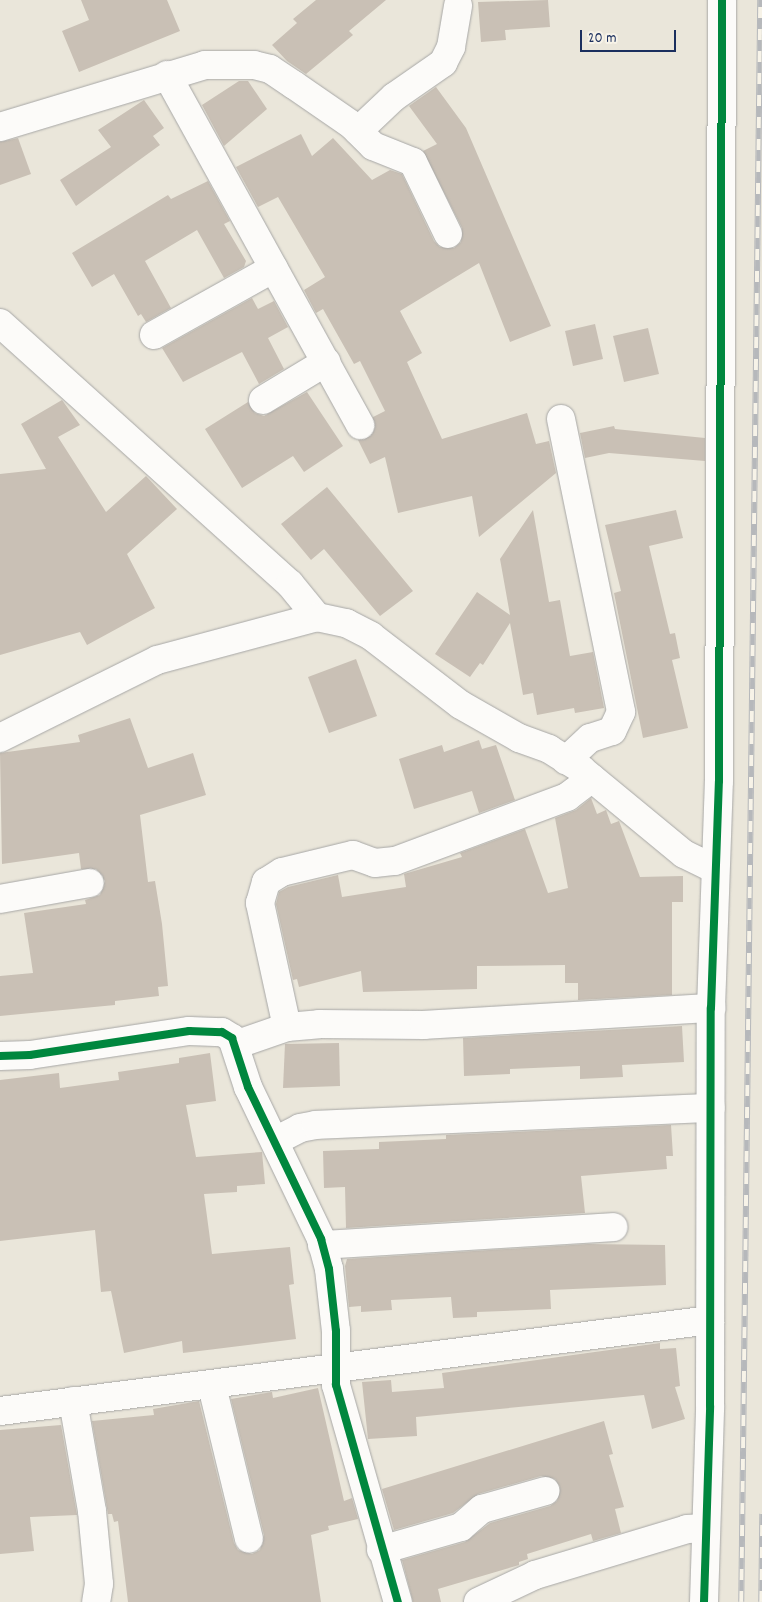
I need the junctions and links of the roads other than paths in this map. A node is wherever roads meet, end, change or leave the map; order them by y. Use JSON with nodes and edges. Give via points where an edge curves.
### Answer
{"nodes":[{"id":1,"x":722,"y":0,"type":"edge"},
{"id":2,"x":458,"y":6,"type":"dead end"},
{"id":3,"x":167,"y":75,"type":"junction"},
{"id":4,"x":0,"y":127,"type":"edge"},
{"id":5,"x":358,"y":131,"type":"junction"},
{"id":6,"x":448,"y":234,"type":"dead end"},
{"id":7,"x":274,"y":268,"type":"junction"},
{"id":8,"x":1,"y":326,"type":"edge"},
{"id":9,"x":154,"y":335,"type":"dead end"},
{"id":10,"x":326,"y":362,"type":"junction"},
{"id":11,"x":263,"y":400,"type":"dead end"},
{"id":12,"x":561,"y":419,"type":"dead end"},
{"id":13,"x":360,"y":425,"type":"dead end"},
{"id":14,"x":317,"y":617,"type":"junction"},
{"id":15,"x":0,"y":738,"type":"edge"},
{"id":16,"x":566,"y":760,"type":"junction"},
{"id":17,"x":592,"y":778,"type":"junction"},
{"id":18,"x":715,"y":869,"type":"junction"},
{"id":19,"x":90,"y":883,"type":"dead end"},
{"id":20,"x":0,"y":899,"type":"edge"},
{"id":21,"x":711,"y":1008,"type":"junction"},
{"id":22,"x":287,"y":1027,"type":"junction"},
{"id":23,"x":235,"y":1045,"type":"junction"},
{"id":24,"x":0,"y":1056,"type":"edge"},
{"id":25,"x":711,"y":1108,"type":"junction"},
{"id":26,"x":275,"y":1141,"type":"junction"},
{"id":27,"x":613,"y":1227,"type":"dead end"},
{"id":28,"x":322,"y":1245,"type":"junction"},
{"id":29,"x":710,"y":1320,"type":"junction"},
{"id":30,"x":336,"y":1366,"type":"junction"},
{"id":31,"x":212,"y":1386,"type":"junction"},
{"id":32,"x":73,"y":1401,"type":"junction"},
{"id":33,"x":0,"y":1411,"type":"edge"},
{"id":34,"x":546,"y":1491,"type":"dead end"},
{"id":35,"x":706,"y":1528,"type":"junction"},
{"id":36,"x":249,"y":1539,"type":"dead end"},
{"id":37,"x":382,"y":1550,"type":"junction"},
{"id":38,"x":96,"y":1602,"type":"edge"},
{"id":39,"x":398,"y":1602,"type":"edge"},
{"id":40,"x":478,"y":1602,"type":"edge"},
{"id":41,"x":704,"y":1602,"type":"edge"}],
"edges":[{"from":1,"to":18,"type":"street","via":[[719,781]]},
{"from":2,"to":5,"type":"street","via":[[452,47],[443,63],[394,97]]},
{"from":3,"to":4,"type":"street"},
{"from":3,"to":5,"type":"street","via":[[205,65],[254,65],[270,69]]},
{"from":3,"to":7,"type":"street"},
{"from":5,"to":6,"type":"street","via":[[373,146],[412,162]]},
{"from":7,"to":9,"type":"street"},
{"from":7,"to":10,"type":"street"},
{"from":8,"to":14,"type":"street","via":[[290,584]]},
{"from":10,"to":11,"type":"street"},
{"from":10,"to":13,"type":"street"},
{"from":12,"to":16,"type":"street","via":[[621,712],[612,731],[590,738]]},
{"from":14,"to":15,"type":"street","via":[[157,660]]},
{"from":14,"to":16,"type":"street","via":[[346,623],[371,636],[461,705]]},
{"from":16,"to":17,"type":"street"},
{"from":17,"to":18,"type":"street","via":[[684,854]]},
{"from":17,"to":22,"type":"street","via":[[567,797],[395,861],[375,863],[353,855],[282,872],[266,882],[260,903]]},
{"from":18,"to":21,"type":"street"},
{"from":19,"to":20,"type":"street"},
{"from":21,"to":22,"type":"street","via":[[424,1025],[319,1024]]},
{"from":21,"to":25,"type":"street"},
{"from":22,"to":23,"type":"street"},
{"from":23,"to":24,"type":"street","via":[[232,1038],[222,1032],[189,1031],[30,1055]]},
{"from":23,"to":26,"type":"street","via":[[248,1087]]},
{"from":25,"to":26,"type":"street","via":[[316,1125],[300,1128]]},
{"from":25,"to":29,"type":"street"},
{"from":26,"to":28,"type":"street"},
{"from":27,"to":28,"type":"street"},
{"from":28,"to":30,"type":"street","via":[[336,1331]]},
{"from":29,"to":30,"type":"street"},
{"from":29,"to":35,"type":"street"},
{"from":30,"to":31,"type":"street"},
{"from":30,"to":37,"type":"street","via":[[336,1385]]},
{"from":31,"to":32,"type":"street"},
{"from":31,"to":36,"type":"street"},
{"from":32,"to":33,"type":"street"},
{"from":32,"to":38,"type":"street","via":[[92,1511],[99,1584]]},
{"from":34,"to":37,"type":"street","via":[[482,1509],[461,1527]]},
{"from":35,"to":40,"type":"street","via":[[687,1529],[535,1575]]},
{"from":35,"to":41,"type":"street"},
{"from":37,"to":39,"type":"street"}]}
